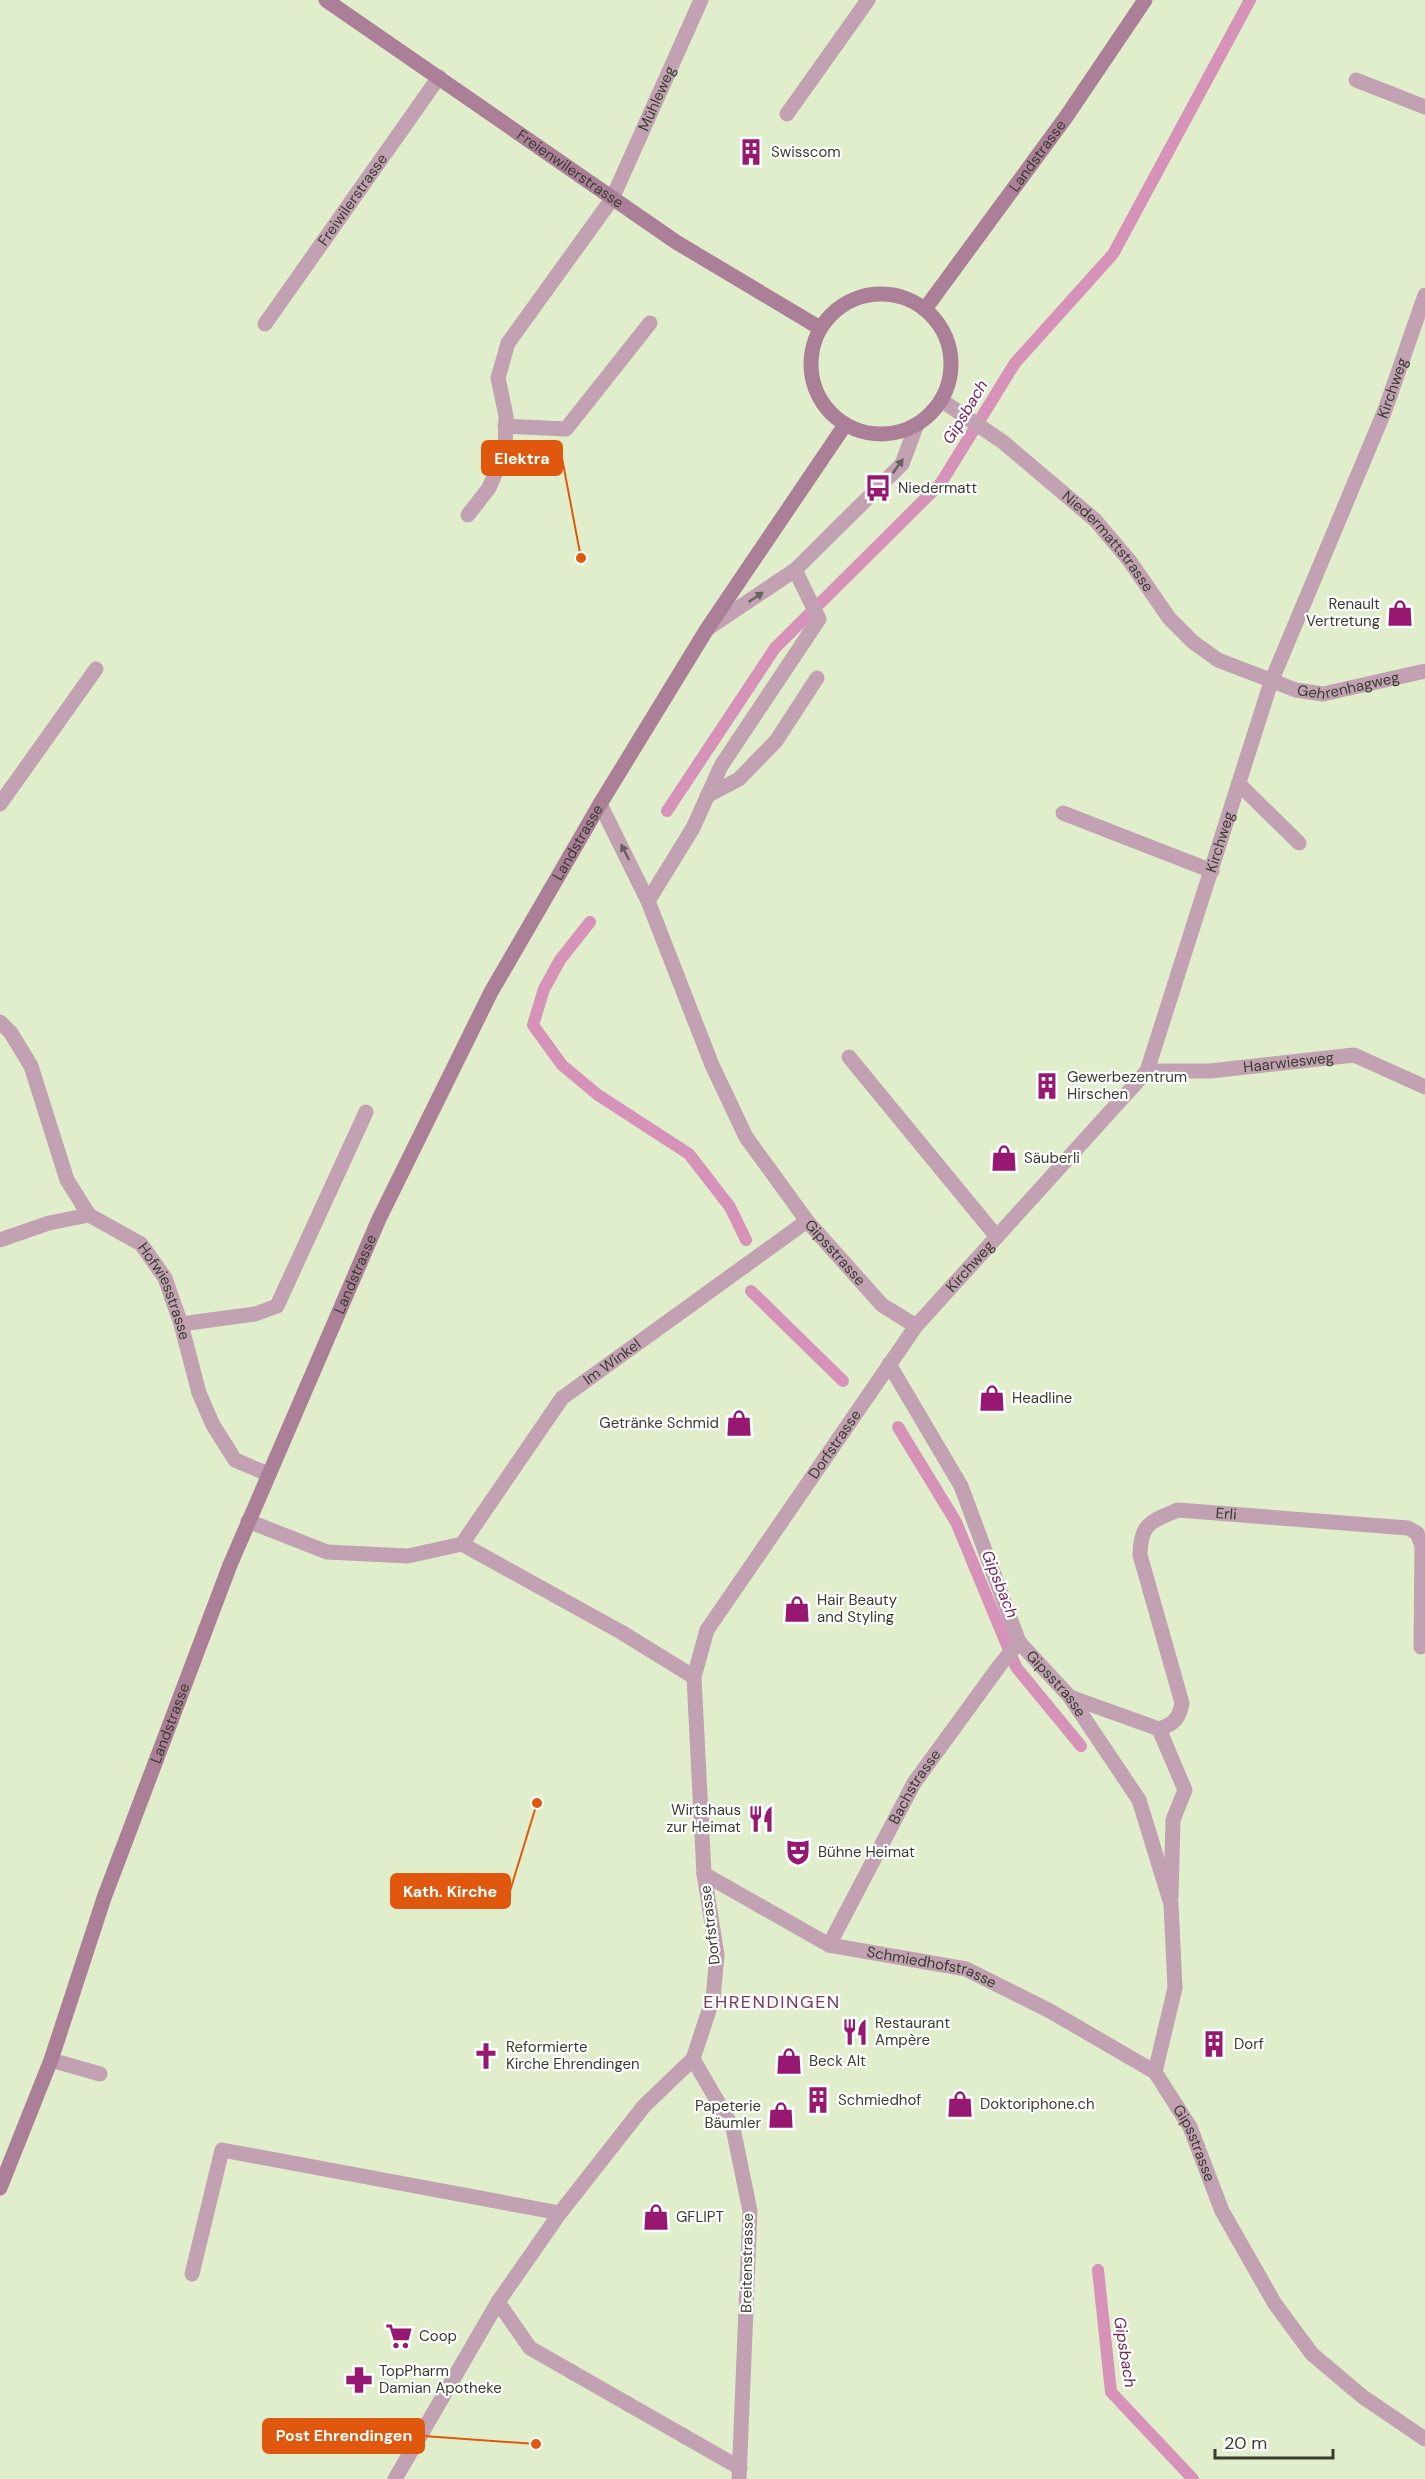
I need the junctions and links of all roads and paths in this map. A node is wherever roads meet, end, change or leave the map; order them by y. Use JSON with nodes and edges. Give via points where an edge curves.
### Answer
{"nodes":[{"id":1,"x":326,"y":0,"type":"edge"},
{"id":2,"x":701,"y":0,"type":"edge"},
{"id":3,"x":868,"y":0,"type":"edge"},
{"id":4,"x":1146,"y":0,"type":"edge"},
{"id":5,"x":439,"y":76,"type":"junction"},
{"id":6,"x":1356,"y":81,"type":"dead end"},
{"id":7,"x":1425,"y":107,"type":"edge"},
{"id":8,"x":787,"y":114,"type":"dead end"},
{"id":9,"x":612,"y":199,"type":"junction"},
{"id":10,"x":1425,"y":295,"type":"edge"},
{"id":11,"x":925,"y":309,"type":"junction"},
{"id":12,"x":650,"y":323,"type":"dead end"},
{"id":13,"x":265,"y":324,"type":"dead end"},
{"id":14,"x":820,"y":328,"type":"junction"},
{"id":15,"x":941,"y":400,"type":"junction"},
{"id":16,"x":917,"y":424,"type":"junction"},
{"id":17,"x":845,"y":425,"type":"junction"},
{"id":18,"x":505,"y":426,"type":"junction"},
{"id":19,"x":468,"y":514,"type":"dead end"},
{"id":20,"x":795,"y":570,"type":"junction"},
{"id":21,"x":707,"y":629,"type":"junction"},
{"id":22,"x":96,"y":669,"type":"dead end"},
{"id":23,"x":1425,"y":671,"type":"edge"},
{"id":24,"x":817,"y":678,"type":"dead end"},
{"id":25,"x":1271,"y":682,"type":"junction"},
{"id":26,"x":1239,"y":784,"type":"junction"},
{"id":27,"x":708,"y":796,"type":"junction"},
{"id":28,"x":0,"y":804,"type":"edge"},
{"id":29,"x":600,"y":804,"type":"junction"},
{"id":30,"x":1063,"y":813,"type":"dead end"},
{"id":31,"x":1299,"y":843,"type":"dead end"},
{"id":32,"x":1212,"y":871,"type":"junction"},
{"id":33,"x":648,"y":901,"type":"junction"},
{"id":34,"x":0,"y":1022,"type":"edge"},
{"id":35,"x":849,"y":1057,"type":"dead end"},
{"id":36,"x":1147,"y":1071,"type":"junction"},
{"id":37,"x":1425,"y":1087,"type":"edge"},
{"id":38,"x":366,"y":1112,"type":"dead end"},
{"id":39,"x":89,"y":1215,"type":"junction"},
{"id":40,"x":807,"y":1221,"type":"junction"},
{"id":41,"x":997,"y":1237,"type":"junction"},
{"id":42,"x":0,"y":1240,"type":"edge"},
{"id":43,"x":181,"y":1324,"type":"junction"},
{"id":44,"x":916,"y":1326,"type":"junction"},
{"id":45,"x":889,"y":1364,"type":"junction"},
{"id":46,"x":268,"y":1474,"type":"junction"},
{"id":47,"x":248,"y":1521,"type":"junction"},
{"id":48,"x":462,"y":1544,"type":"junction"},
{"id":49,"x":1019,"y":1642,"type":"junction"},
{"id":50,"x":1421,"y":1647,"type":"dead end"},
{"id":51,"x":694,"y":1677,"type":"junction"},
{"id":52,"x":1070,"y":1697,"type":"junction"},
{"id":53,"x":1159,"y":1729,"type":"junction"},
{"id":54,"x":704,"y":1874,"type":"junction"},
{"id":55,"x":1171,"y":1904,"type":"junction"},
{"id":56,"x":829,"y":1944,"type":"junction"},
{"id":57,"x":693,"y":2059,"type":"junction"},
{"id":58,"x":51,"y":2060,"type":"junction"},
{"id":59,"x":1155,"y":2072,"type":"junction"},
{"id":60,"x":100,"y":2074,"type":"dead end"},
{"id":61,"x":0,"y":2188,"type":"edge"},
{"id":62,"x":560,"y":2213,"type":"junction"},
{"id":63,"x":192,"y":2274,"type":"dead end"},
{"id":64,"x":498,"y":2302,"type":"junction"},
{"id":65,"x":1425,"y":2439,"type":"edge"},
{"id":66,"x":740,"y":2474,"type":"edge"},
{"id":67,"x":395,"y":2479,"type":"edge"}],
"edges":[{"from":1,"to":5,"type":"main road","name":"Freienwilerstrasse"},
{"from":2,"to":9,"type":"street","name":"Mühleweg"},
{"from":3,"to":8,"type":"street"},
{"from":4,"to":11,"type":"main road","name":"Landstrasse","via":[[1059,127]]},
{"from":5,"to":9,"type":"main road","name":"Freienwilerstrasse"},
{"from":5,"to":13,"type":"street","name":"Freiwilerstrasse"},
{"from":6,"to":7,"type":"street"},
{"from":9,"to":14,"type":"main road","name":"Freienwilerstrasse"},
{"from":9,"to":18,"type":"street","name":"Mühleweg","via":[[507,343],[498,378]]},
{"from":10,"to":25,"type":"street","name":"Kirchweg","via":[[1385,410]]},
{"from":11,"to":14,"type":"main road","via":[[904,297],[857,297],[836,309]]},
{"from":11,"to":15,"type":"main road","via":[[948,341],[949,381]]},
{"from":12,"to":18,"type":"street","via":[[566,429]]},
{"from":14,"to":17,"type":"main road","via":[[812,348],[816,392]]},
{"from":15,"to":16,"type":"main road"},
{"from":15,"to":25,"type":"street","name":"Niedermattstrasse","via":[[1003,442],[1095,520],[1129,560],[1169,618],[1193,642],[1218,660]]},
{"from":16,"to":17,"type":"main road","via":[[881,434]]},
{"from":20,"to":16,"type":"street","one_way":true,"via":[[902,464]]},
{"from":17,"to":21,"type":"main road","name":"Landstrasse"},
{"from":18,"to":19,"type":"street","name":"Mühleweg","via":[[505,450],[489,488]]},
{"from":21,"to":20,"type":"street","one_way":true},
{"from":20,"to":27,"type":"street","via":[[819,619],[721,766]]},
{"from":21,"to":29,"type":"main road","name":"Landstrasse"},
{"from":22,"to":28,"type":"street"},
{"from":23,"to":25,"type":"street","name":"Gehrenhagweg","via":[[1323,693]]},
{"from":24,"to":27,"type":"street","via":[[776,741],[740,779]]},
{"from":25,"to":26,"type":"street","name":"Kirchweg"},
{"from":26,"to":31,"type":"street"},
{"from":26,"to":32,"type":"street","name":"Kirchweg"},
{"from":27,"to":33,"type":"street"},
{"from":33,"to":29,"type":"street","name":"Gipsstrasse","one_way":true},
{"from":29,"to":46,"type":"main road","name":"Landstrasse","via":[[491,992],[379,1219]]},
{"from":30,"to":32,"type":"street"},
{"from":32,"to":36,"type":"street","name":"Kirchweg"},
{"from":33,"to":40,"type":"street","name":"Gipsstrasse","via":[[712,1065],[746,1137]]},
{"from":34,"to":39,"type":"street","name":"Hofwiesstrasse","via":[[31,1066],[67,1180]]},
{"from":35,"to":41,"type":"street"},
{"from":36,"to":37,"type":"street","name":"Haarwiesweg","via":[[1210,1071],[1354,1055]]},
{"from":36,"to":41,"type":"street","name":"Kirchweg"},
{"from":38,"to":43,"type":"street","via":[[277,1306],[255,1314]]},
{"from":39,"to":42,"type":"street","via":[[49,1223]]},
{"from":39,"to":43,"type":"street","name":"Hofwiesstrasse","via":[[141,1244],[165,1278]]},
{"from":40,"to":44,"type":"street","name":"Gipsstrasse","via":[[882,1305]]},
{"from":40,"to":48,"type":"street","name":"Im Winkel","via":[[562,1398]]},
{"from":41,"to":44,"type":"street","name":"Kirchweg"},
{"from":43,"to":46,"type":"street","name":"Hofwiesstrasse","via":[[199,1393],[213,1425],[235,1460]]},
{"from":44,"to":45,"type":"street"},
{"from":45,"to":49,"type":"street","name":"Gipsstrasse","via":[[961,1486]]},
{"from":45,"to":51,"type":"street","name":"Dorfstrasse","via":[[707,1630]]},
{"from":46,"to":47,"type":"main road","name":"Landstrasse"},
{"from":47,"to":48,"type":"street","via":[[327,1552],[408,1556]]},
{"from":47,"to":58,"type":"main road","name":"Landstrasse","via":[[104,1898]]},
{"from":48,"to":51,"type":"street"},
{"from":49,"to":52,"type":"street","name":"Gipsstrasse"},
{"from":49,"to":56,"type":"street","name":"Bachstrasse","via":[[914,1783]]},
{"from":50,"to":53,"type":"street","name":"Erli","via":[[1422,1546],[1417,1533],[1408,1527],[1179,1510],[1150,1522],[1140,1538],[1140,1555],[1182,1703],[1179,1717],[1172,1725]]},
{"from":51,"to":54,"type":"street","name":"Dorfstrasse"},
{"from":52,"to":53,"type":"street"},
{"from":52,"to":55,"type":"street","name":"Gipsstrasse","via":[[1139,1800]]},
{"from":53,"to":55,"type":"street","via":[[1185,1790],[1173,1820]]},
{"from":54,"to":56,"type":"street","name":"Schmiedhofstrasse"},
{"from":54,"to":57,"type":"street","name":"Dorfstrasse","via":[[717,1955],[713,1998]]},
{"from":55,"to":59,"type":"street","name":"Gipsstrasse","via":[[1175,1988]]},
{"from":56,"to":59,"type":"street","name":"Schmiedhofstrasse","via":[[966,1969],[1050,2011]]},
{"from":57,"to":62,"type":"street","name":"Dorfstrasse","via":[[644,2106]]},
{"from":57,"to":66,"type":"street","name":"Breitenstrasse","via":[[733,2128],[750,2211]]},
{"from":58,"to":60,"type":"street"},
{"from":58,"to":61,"type":"main road","name":"Landstrasse"},
{"from":59,"to":65,"type":"street","name":"Gipsstrasse","via":[[1191,2127],[1222,2211],[1275,2304],[1312,2354],[1363,2397]]},
{"from":62,"to":63,"type":"street","via":[[222,2150]]},
{"from":62,"to":64,"type":"street","name":"Dorfstrasse"},
{"from":64,"to":66,"type":"street","via":[[530,2348]]},
{"from":64,"to":67,"type":"street","name":"Dorfstrasse"}]}
